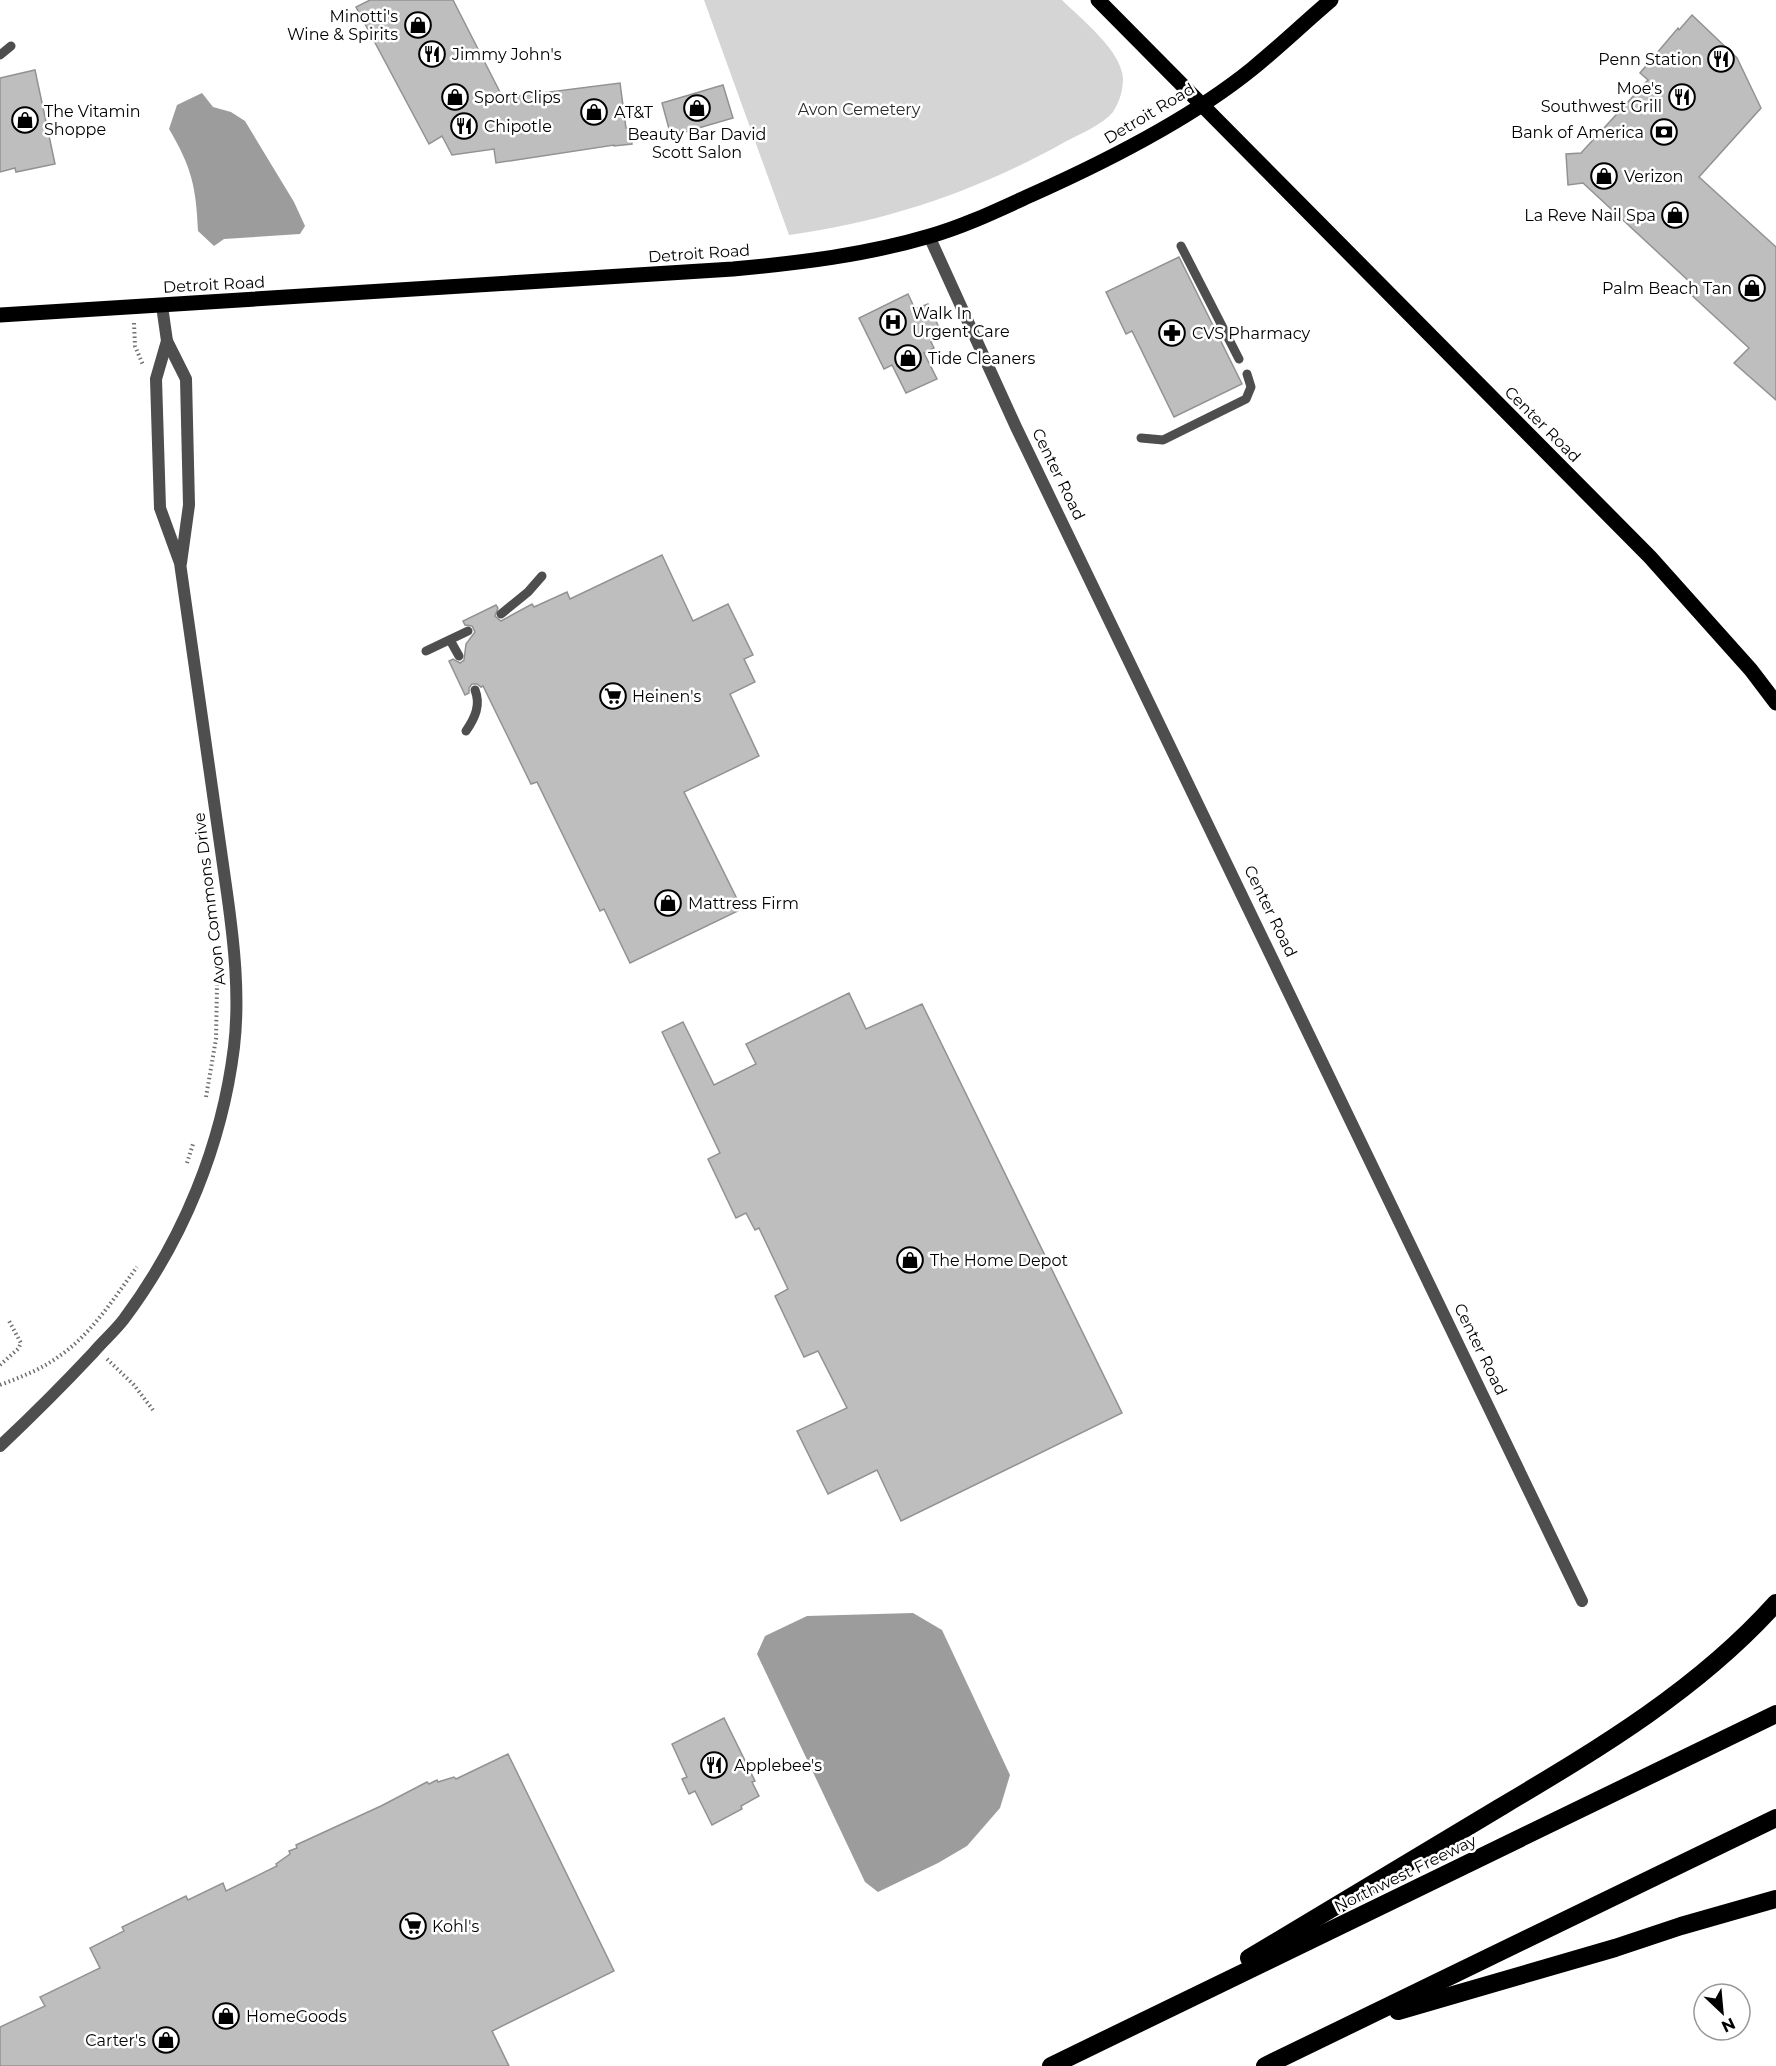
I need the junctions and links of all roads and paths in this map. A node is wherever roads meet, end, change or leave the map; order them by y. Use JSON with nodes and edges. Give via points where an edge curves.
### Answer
{"nodes":[{"id":1,"x":1098,"y":0,"type":"edge"},
{"id":2,"x":1331,"y":0,"type":"edge"},
{"id":3,"x":11,"y":46,"type":"dead end"},
{"id":4,"x":0,"y":55,"type":"edge"},
{"id":5,"x":1201,"y":104,"type":"junction"},
{"id":6,"x":928,"y":236,"type":"junction"},
{"id":7,"x":1181,"y":246,"type":"dead end"},
{"id":8,"x":162,"y":306,"type":"junction"},
{"id":9,"x":133,"y":307,"type":"junction"},
{"id":10,"x":0,"y":315,"type":"edge"},
{"id":11,"x":167,"y":341,"type":"junction"},
{"id":12,"x":1239,"y":359,"type":"dead end"},
{"id":13,"x":146,"y":373,"type":"dead end"},
{"id":14,"x":1247,"y":374,"type":"dead end"},
{"id":15,"x":1141,"y":438,"type":"dead end"},
{"id":16,"x":180,"y":563,"type":"junction"},
{"id":17,"x":542,"y":576,"type":"dead end"},
{"id":18,"x":501,"y":614,"type":"dead end"},
{"id":19,"x":468,"y":631,"type":"dead end"},
{"id":20,"x":450,"y":640,"type":"junction"},
{"id":21,"x":426,"y":651,"type":"dead end"},
{"id":22,"x":459,"y":656,"type":"dead end"},
{"id":23,"x":475,"y":690,"type":"dead end"},
{"id":24,"x":1776,"y":703,"type":"edge"},
{"id":25,"x":466,"y":731,"type":"dead end"},
{"id":26,"x":217,"y":979,"type":"dead end"},
{"id":27,"x":204,"y":1107,"type":"dead end"},
{"id":28,"x":195,"y":1140,"type":"dead end"},
{"id":29,"x":184,"y":1169,"type":"dead end"},
{"id":30,"x":140,"y":1262,"type":"dead end"},
{"id":31,"x":8,"y":1319,"type":"dead end"},
{"id":32,"x":82,"y":1335,"type":"junction"},
{"id":33,"x":96,"y":1349,"type":"junction"},
{"id":34,"x":0,"y":1365,"type":"edge"},
{"id":35,"x":0,"y":1385,"type":"edge"},
{"id":36,"x":153,"y":1410,"type":"dead end"},
{"id":37,"x":0,"y":1446,"type":"edge"},
{"id":38,"x":1582,"y":1601,"type":"dead end"},
{"id":39,"x":1776,"y":1604,"type":"edge"},
{"id":40,"x":1776,"y":1714,"type":"edge"},
{"id":41,"x":1776,"y":1818,"type":"edge"},
{"id":42,"x":1776,"y":1899,"type":"edge"},
{"id":43,"x":1147,"y":2020,"type":"junction"},
{"id":44,"x":1349,"y":2025,"type":"junction"},
{"id":45,"x":1051,"y":2066,"type":"edge"},
{"id":46,"x":1264,"y":2066,"type":"edge"}],
"edges":[{"from":1,"to":5,"type":"main road","name":"Center Road"},
{"from":2,"to":5,"type":"main road","name":"Detroit Road","via":[[1251,70]]},
{"from":3,"to":4,"type":"lane"},
{"from":5,"to":6,"type":"main road","name":"Detroit Road","via":[[1085,171],[968,223]]},
{"from":5,"to":24,"type":"main road","name":"Center Road","via":[[1650,557]]},
{"from":6,"to":8,"type":"main road","name":"Detroit Road","via":[[845,255],[733,269]]},
{"from":6,"to":38,"type":"street","name":"Center Road"},
{"from":7,"to":12,"type":"lane"},
{"from":8,"to":9,"type":"main road","name":"Detroit Road"},
{"from":8,"to":11,"type":"street","name":"Avon Commons Drive"},
{"from":9,"to":10,"type":"main road","name":"Detroit Road"},
{"from":9,"to":13,"type":"path","via":[[135,346]]},
{"from":11,"to":16,"type":"street","name":"Avon Commons Drive","via":[[186,380],[189,505]]},
{"from":11,"to":16,"type":"street","name":"Avon Commons Drive","via":[[156,379],[160,508]]},
{"from":14,"to":15,"type":"lane","via":[[1251,387],[1246,399],[1163,440]]},
{"from":16,"to":33,"type":"street","name":"Avon Commons Drive","via":[[232,931],[234,1046],[225,1102],[205,1170],[183,1223],[123,1320]]},
{"from":17,"to":18,"type":"lane"},
{"from":19,"to":20,"type":"lane"},
{"from":20,"to":21,"type":"lane"},
{"from":20,"to":22,"type":"lane"},
{"from":23,"to":25,"type":"lane","via":[[477,710]]},
{"from":26,"to":27,"type":"path","via":[[216,1039]]},
{"from":28,"to":29,"type":"path"},
{"from":30,"to":32,"type":"path"},
{"from":31,"to":34,"type":"path","via":[[21,1342],[18,1350]]},
{"from":32,"to":33,"type":"path"},
{"from":32,"to":35,"type":"path","via":[[58,1358]]},
{"from":33,"to":36,"type":"path","via":[[134,1385]]},
{"from":33,"to":37,"type":"street","name":"Avon Commons Drive"},
{"from":39,"to":43,"type":"highway","via":[[1723,1655],[1624,1732]]},
{"from":40,"to":43,"type":"highway","name":"Northwest Freeway"},
{"from":41,"to":44,"type":"highway"},
{"from":42,"to":44,"type":"highway"},
{"from":43,"to":45,"type":"highway","name":"Northwest Freeway"},
{"from":44,"to":46,"type":"highway"}]}
